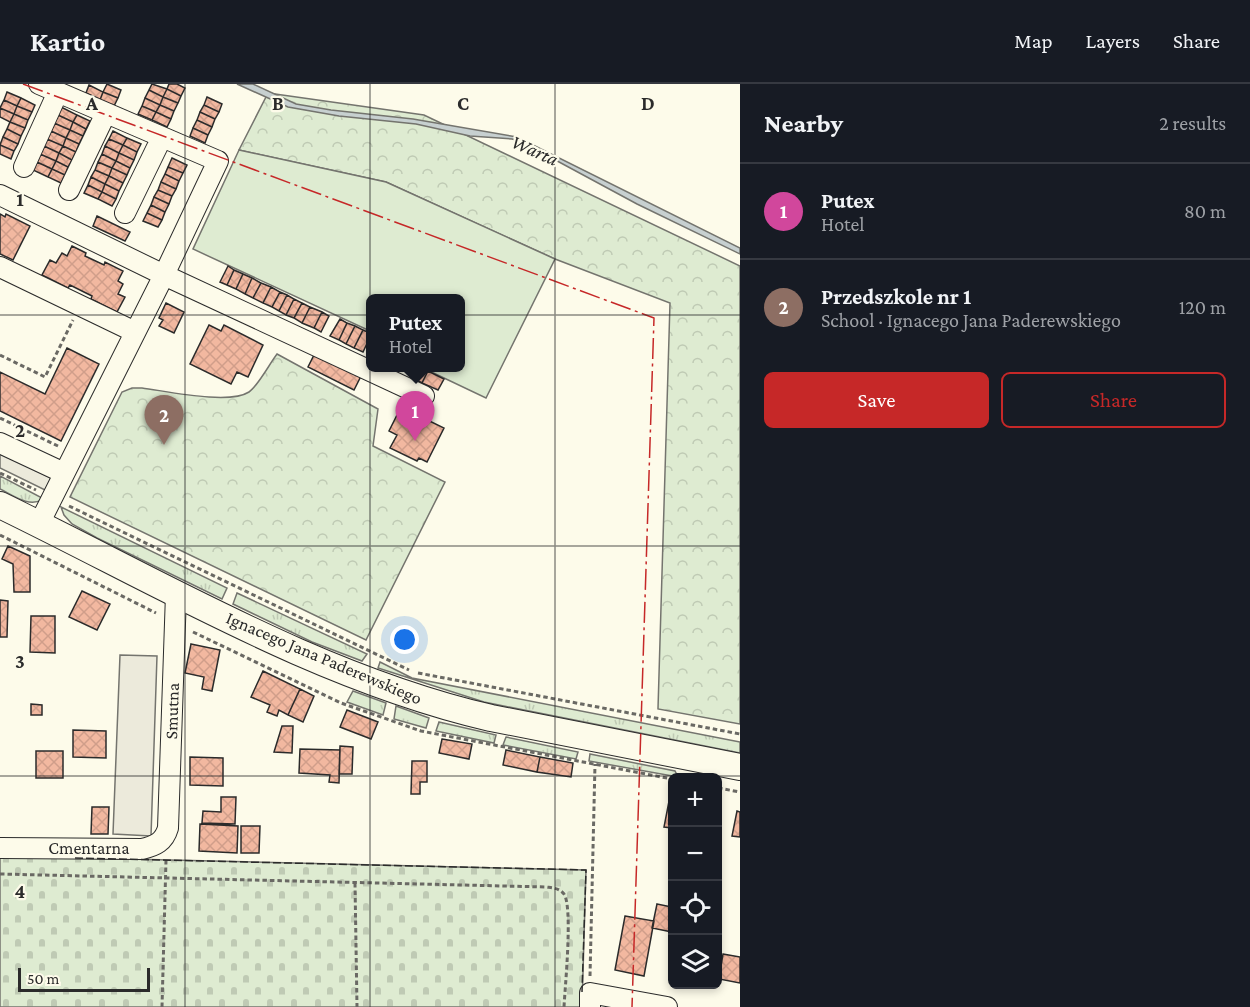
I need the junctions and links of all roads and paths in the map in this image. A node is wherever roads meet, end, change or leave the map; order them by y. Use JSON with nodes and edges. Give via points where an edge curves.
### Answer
{"nodes":[{"id":1,"x":39,"y":84,"type":"edge"},
{"id":2,"x":58,"y":92,"type":"junction"},
{"id":3,"x":106,"y":113,"type":"junction"},
{"id":4,"x":162,"y":137,"type":"junction"},
{"id":5,"x":24,"y":167,"type":"dead end"},
{"id":6,"x":69,"y":190,"type":"dead end"},
{"id":7,"x":0,"y":195,"type":"edge"},
{"id":8,"x":125,"y":213,"type":"dead end"},
{"id":9,"x":0,"y":267,"type":"edge"},
{"id":10,"x":164,"y":275,"type":"junction"},
{"id":11,"x":76,"y":314,"type":"dead end"},
{"id":12,"x":135,"y":333,"type":"junction"},
{"id":13,"x":0,"y":355,"type":"edge"},
{"id":14,"x":366,"y":369,"type":"edge"},
{"id":15,"x":372,"y":372,"type":"edge"},
{"id":16,"x":424,"y":396,"type":"dead end"},
{"id":17,"x":0,"y":418,"type":"edge"},
{"id":18,"x":0,"y":443,"type":"edge"},
{"id":19,"x":67,"y":451,"type":"dead end"},
{"id":20,"x":0,"y":473,"type":"edge"},
{"id":21,"x":64,"y":473,"type":"junction"},
{"id":22,"x":51,"y":498,"type":"junction"},
{"id":23,"x":0,"y":505,"type":"edge"},
{"id":24,"x":39,"y":524,"type":"junction"},
{"id":25,"x":0,"y":535,"type":"edge"},
{"id":26,"x":176,"y":594,"type":"junction"},
{"id":27,"x":162,"y":616,"type":"dead end"},
{"id":28,"x":187,"y":628,"type":"dead end"},
{"id":29,"x":740,"y":734,"type":"edge"},
{"id":30,"x":595,"y":764,"type":"junction"},
{"id":31,"x":740,"y":767,"type":"edge"},
{"id":32,"x":668,"y":778,"type":"edge"},
{"id":33,"x":722,"y":789,"type":"edge"},
{"id":34,"x":740,"y":792,"type":"edge"},
{"id":35,"x":168,"y":828,"type":"joint"},
{"id":36,"x":0,"y":848,"type":"edge"},
{"id":37,"x":166,"y":860,"type":"dead end"},
{"id":38,"x":0,"y":874,"type":"edge"},
{"id":39,"x":165,"y":878,"type":"junction"},
{"id":40,"x":355,"y":883,"type":"junction"},
{"id":41,"x":590,"y":1000,"type":"edge"},
{"id":42,"x":162,"y":1007,"type":"edge"},
{"id":43,"x":357,"y":1007,"type":"edge"},
{"id":44,"x":564,"y":1007,"type":"edge"},
{"id":45,"x":667,"y":1007,"type":"edge"}],
"edges":[{"from":1,"to":2,"type":"street"},
{"from":2,"to":3,"type":"street"},
{"from":2,"to":5,"type":"street"},
{"from":3,"to":4,"type":"street"},
{"from":3,"to":6,"type":"street"},
{"from":4,"to":8,"type":"street"},
{"from":4,"to":10,"type":"street","via":[[218,161]]},
{"from":7,"to":10,"type":"street"},
{"from":9,"to":12,"type":"street"},
{"from":10,"to":12,"type":"street"},
{"from":10,"to":14,"type":"street"},
{"from":11,"to":13,"type":"path","via":[[45,377]]},
{"from":12,"to":21,"type":"street"},
{"from":15,"to":16,"type":"street"},
{"from":17,"to":19,"type":"path"},
{"from":18,"to":21,"type":"street"},
{"from":20,"to":22,"type":"path"},
{"from":21,"to":22,"type":"street"},
{"from":22,"to":24,"type":"street"},
{"from":22,"to":29,"type":"path","via":[[414,673]]},
{"from":23,"to":24,"type":"main road","name":"Ignacego Jana Paderewskiego"},
{"from":24,"to":26,"type":"main road","name":"Ignacego Jana Paderewskiego"},
{"from":25,"to":27,"type":"path"},
{"from":26,"to":31,"type":"main road","name":"Ignacego Jana Paderewskiego","via":[[311,657],[444,707]]},
{"from":26,"to":35,"type":"street","name":"Smutna"},
{"from":28,"to":30,"type":"path","via":[[341,703],[421,731]]},
{"from":30,"to":32,"type":"path"},
{"from":30,"to":41,"type":"path"},
{"from":33,"to":34,"type":"path"},
{"from":35,"to":36,"type":"street","name":"Cmentarna","via":[[161,842],[142,849]]},
{"from":37,"to":39,"type":"path"},
{"from":38,"to":39,"type":"path"},
{"from":39,"to":40,"type":"path"},
{"from":39,"to":42,"type":"path"},
{"from":40,"to":43,"type":"path"},
{"from":40,"to":44,"type":"path","via":[[558,889],[564,894],[568,911]]},
{"from":41,"to":45,"type":"street"}]}
